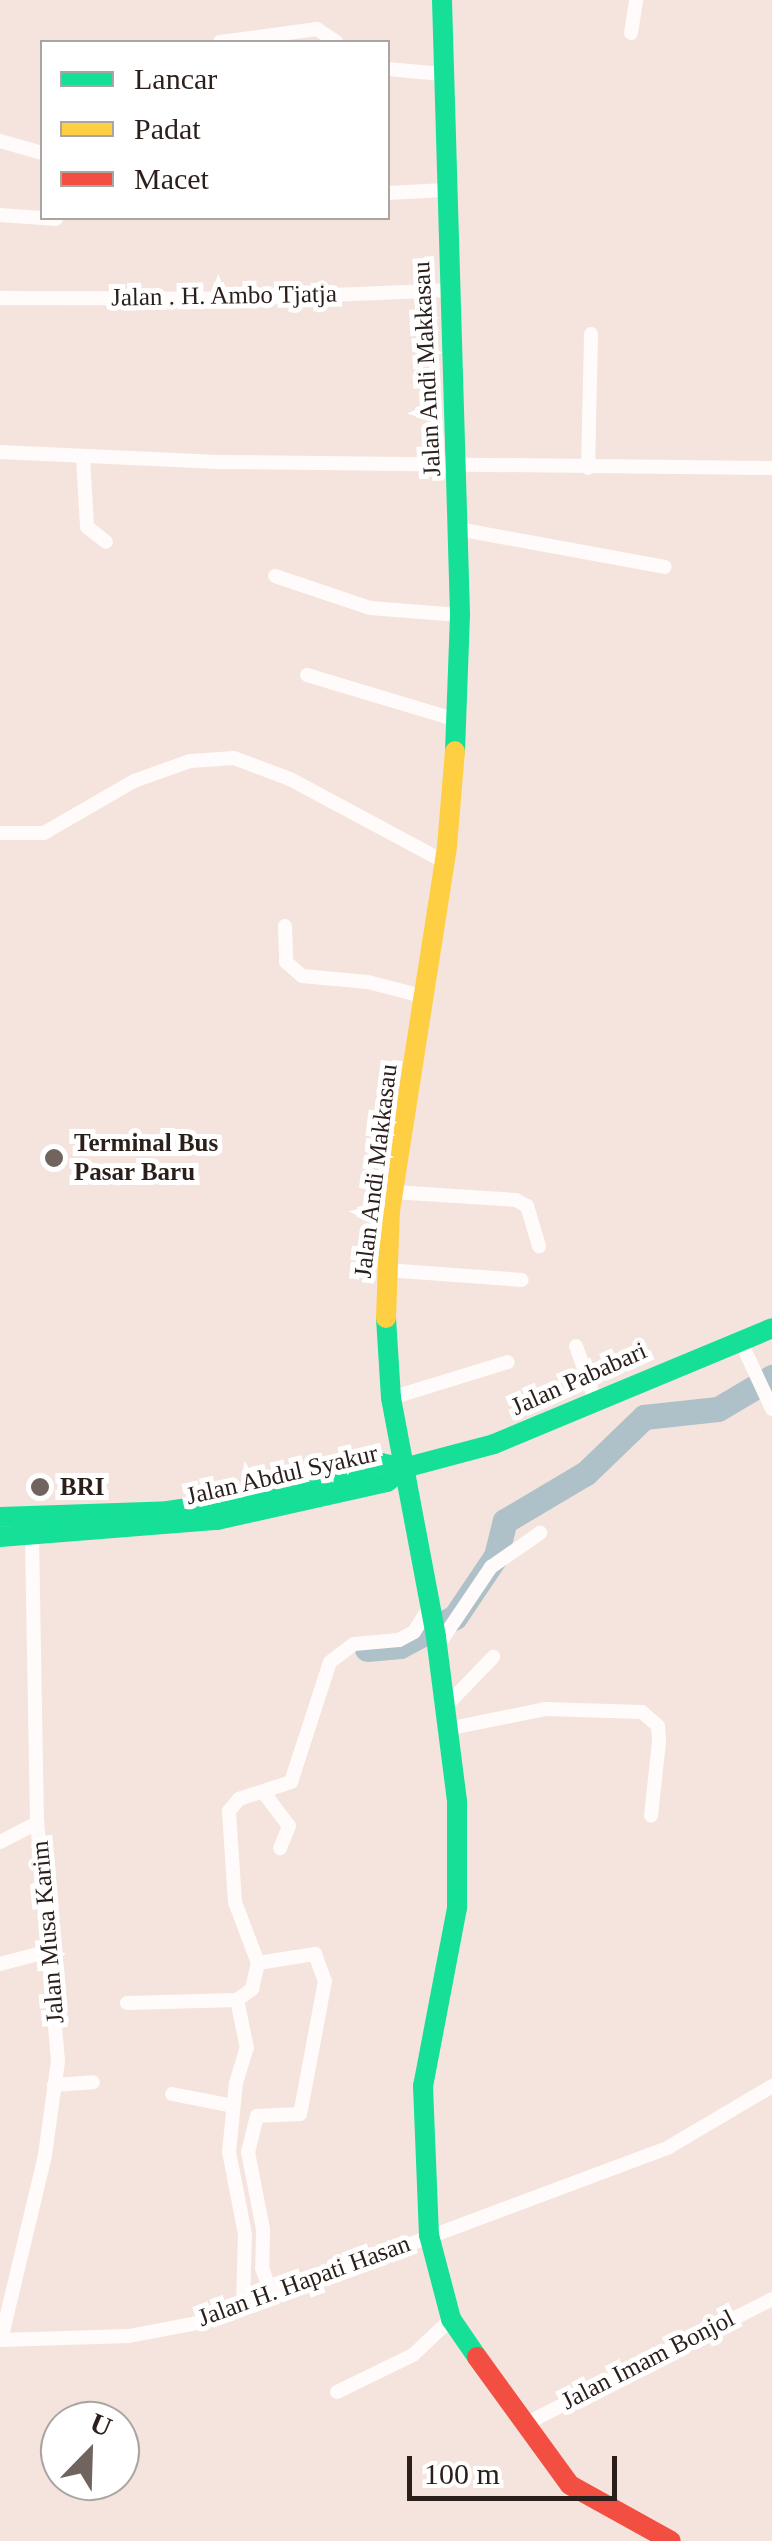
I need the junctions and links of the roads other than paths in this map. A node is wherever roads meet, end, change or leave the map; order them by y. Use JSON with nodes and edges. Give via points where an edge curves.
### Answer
{"nodes":[{"id":1,"x":442,"y":0,"type":"edge"},
{"id":2,"x":636,"y":0,"type":"edge"},
{"id":3,"x":631,"y":32,"type":"dead end"},
{"id":4,"x":235,"y":40,"type":"edge"},
{"id":5,"x":333,"y":40,"type":"edge"},
{"id":6,"x":390,"y":69,"type":"edge"},
{"id":7,"x":442,"y":74,"type":"junction"},
{"id":8,"x":0,"y":141,"type":"edge"},
{"id":9,"x":40,"y":152,"type":"edge"},
{"id":10,"x":444,"y":190,"type":"junction"},
{"id":11,"x":390,"y":193,"type":"edge"},
{"id":12,"x":0,"y":215,"type":"edge"},
{"id":13,"x":40,"y":217,"type":"edge"},
{"id":14,"x":448,"y":290,"type":"junction"},
{"id":15,"x":0,"y":298,"type":"edge"},
{"id":16,"x":592,"y":334,"type":"dead end"},
{"id":17,"x":0,"y":452,"type":"edge"},
{"id":18,"x":83,"y":457,"type":"junction"},
{"id":19,"x":457,"y":466,"type":"junction"},
{"id":20,"x":588,"y":468,"type":"junction"},
{"id":21,"x":772,"y":468,"type":"edge"},
{"id":22,"x":458,"y":529,"type":"junction"},
{"id":23,"x":106,"y":542,"type":"dead end"},
{"id":24,"x":665,"y":567,"type":"dead end"},
{"id":25,"x":275,"y":576,"type":"dead end"},
{"id":26,"x":460,"y":615,"type":"junction"},
{"id":27,"x":307,"y":676,"type":"dead end"},
{"id":28,"x":457,"y":720,"type":"junction"},
{"id":29,"x":0,"y":834,"type":"edge"},
{"id":30,"x":445,"y":862,"type":"junction"},
{"id":31,"x":284,"y":926,"type":"dead end"},
{"id":32,"x":426,"y":998,"type":"junction"},
{"id":33,"x":393,"y":1192,"type":"junction"},
{"id":34,"x":540,"y":1246,"type":"dead end"},
{"id":35,"x":386,"y":1270,"type":"junction"},
{"id":36,"x":522,"y":1280,"type":"dead end"},
{"id":37,"x":772,"y":1328,"type":"edge"},
{"id":38,"x":740,"y":1340,"type":"junction"},
{"id":39,"x":576,"y":1346,"type":"dead end"},
{"id":40,"x":508,"y":1362,"type":"dead end"},
{"id":41,"x":390,"y":1398,"type":"junction"},
{"id":42,"x":595,"y":1400,"type":"junction"},
{"id":43,"x":772,"y":1409,"type":"edge"},
{"id":44,"x":404,"y":1468,"type":"junction"},
{"id":45,"x":0,"y":1517,"type":"edge"},
{"id":46,"x":32,"y":1526,"type":"junction"},
{"id":47,"x":540,"y":1533,"type":"dead end"},
{"id":48,"x":0,"y":1537,"type":"edge"},
{"id":49,"x":433,"y":1627,"type":"junction"},
{"id":50,"x":493,"y":1658,"type":"dead end"},
{"id":51,"x":446,"y":1718,"type":"junction"},
{"id":52,"x":267,"y":1798,"type":"junction"},
{"id":53,"x":651,"y":1816,"type":"dead end"},
{"id":54,"x":38,"y":1823,"type":"junction"},
{"id":55,"x":0,"y":1842,"type":"edge"},
{"id":56,"x":280,"y":1848,"type":"dead end"},
{"id":57,"x":53,"y":1950,"type":"junction"},
{"id":58,"x":258,"y":1963,"type":"junction"},
{"id":59,"x":0,"y":1964,"type":"edge"},
{"id":60,"x":237,"y":2000,"type":"junction"},
{"id":61,"x":126,"y":2003,"type":"dead end"},
{"id":62,"x":93,"y":2082,"type":"dead end"},
{"id":63,"x":54,"y":2085,"type":"junction"},
{"id":64,"x":771,"y":2089,"type":"edge"},
{"id":65,"x":172,"y":2094,"type":"dead end"},
{"id":66,"x":242,"y":2114,"type":"junction"},
{"id":67,"x":429,"y":2235,"type":"junction"},
{"id":68,"x":772,"y":2299,"type":"edge"},
{"id":69,"x":258,"y":2302,"type":"junction"},
{"id":70,"x":451,"y":2319,"type":"junction"},
{"id":71,"x":0,"y":2340,"type":"edge"},
{"id":72,"x":337,"y":2392,"type":"dead end"},
{"id":73,"x":524,"y":2424,"type":"junction"},
{"id":74,"x":670,"y":2541,"type":"edge"}],
"edges":[{"from":1,"to":7,"type":"street","name":"Jalan Andi Makkasau"},
{"from":2,"to":3,"type":"street"},
{"from":4,"to":5,"type":"street","via":[[318,29]]},
{"from":6,"to":7,"type":"street"},
{"from":7,"to":10,"type":"street","name":"Jalan Andi Makkasau"},
{"from":8,"to":9,"type":"street"},
{"from":10,"to":11,"type":"street"},
{"from":10,"to":14,"type":"street","name":"Jalan Andi Makkasau"},
{"from":12,"to":13,"type":"street"},
{"from":14,"to":15,"type":"street","name":"Jalan . H. Ambo Tjatja","via":[[236,300]]},
{"from":14,"to":19,"type":"street","name":"Jalan Andi Makkasau"},
{"from":16,"to":20,"type":"street"},
{"from":17,"to":18,"type":"street"},
{"from":18,"to":19,"type":"street"},
{"from":18,"to":23,"type":"street","via":[[87,527]]},
{"from":19,"to":20,"type":"street"},
{"from":19,"to":22,"type":"street","name":"Jalan Andi Makkasau"},
{"from":20,"to":21,"type":"street"},
{"from":22,"to":24,"type":"street"},
{"from":22,"to":26,"type":"street","name":"Jalan Andi Makkasau"},
{"from":25,"to":26,"type":"street","via":[[370,608]]},
{"from":26,"to":28,"type":"street","name":"Jalan Andi Makkasau"},
{"from":27,"to":28,"type":"street"},
{"from":28,"to":30,"type":"street","name":"Jalan Andi Makkasau"},
{"from":29,"to":30,"type":"street","via":[[44,833],[134,781],[190,762],[234,758],[290,779]]},
{"from":30,"to":32,"type":"street","name":"Jalan Andi Makkasau"},
{"from":31,"to":32,"type":"street","via":[[286,962],[302,976],[368,982]]},
{"from":32,"to":33,"type":"street","name":"Jalan Andi Makkasau"},
{"from":33,"to":34,"type":"street","via":[[516,1200],[527,1206]]},
{"from":33,"to":35,"type":"street","name":"Jalan Andi Makkasau"},
{"from":35,"to":36,"type":"street"},
{"from":35,"to":41,"type":"street","name":"Jalan Andi Makkasau"},
{"from":37,"to":38,"type":"street","name":"Jalan Pababari"},
{"from":38,"to":42,"type":"street","name":"Jalan Pababari"},
{"from":38,"to":43,"type":"street"},
{"from":39,"to":42,"type":"street"},
{"from":40,"to":41,"type":"street"},
{"from":41,"to":44,"type":"street","name":"Jalan Andi Makkasau"},
{"from":42,"to":44,"type":"street","name":"Jalan Pababari","via":[[494,1444]]},
{"from":44,"to":46,"type":"street","name":"Jalan Abdul Syakur","via":[[381,1463],[253,1498]]},
{"from":44,"to":49,"type":"street","name":"Jalan Andi Makkasau"},
{"from":45,"to":46,"type":"street","name":"Jalan Abdul Syakur"},
{"from":46,"to":48,"type":"street","name":"Jalan Abdul Syakur"},
{"from":46,"to":54,"type":"street","name":"Jalan Musa Karim"},
{"from":47,"to":49,"type":"street","via":[[492,1567]]},
{"from":49,"to":51,"type":"street","name":"Jalan Andi Makkasau"},
{"from":49,"to":52,"type":"street","via":[[354,1644],[330,1662],[293,1759],[293,1777]]},
{"from":50,"to":51,"type":"street"},
{"from":51,"to":53,"type":"street","via":[[546,1709],[642,1712],[658,1726],[660,1742]]},
{"from":51,"to":67,"type":"street","name":"Jalan Andi Makkasau","via":[[457,1802],[458,1908],[423,2086]]},
{"from":52,"to":56,"type":"street","via":[[289,1826]]},
{"from":52,"to":58,"type":"street","via":[[239,1799],[230,1812],[236,1902]]},
{"from":54,"to":55,"type":"street"},
{"from":54,"to":57,"type":"street","name":"Jalan Musa Karim"},
{"from":57,"to":59,"type":"street"},
{"from":57,"to":63,"type":"street","name":"Jalan Musa Karim"},
{"from":58,"to":60,"type":"street","via":[[252,1989]]},
{"from":58,"to":66,"type":"street","via":[[315,1954],[324,1981],[300,2114]]},
{"from":60,"to":61,"type":"street"},
{"from":60,"to":66,"type":"street","via":[[247,2048]]},
{"from":62,"to":63,"type":"street"},
{"from":63,"to":71,"type":"street","name":"Jalan Musa Karim","via":[[45,2155]]},
{"from":64,"to":67,"type":"street","name":"Jalan H. Hapati Hasan","via":[[669,2148]]},
{"from":65,"to":66,"type":"street"},
{"from":66,"to":69,"type":"street","via":[[246,2163],[262,2215]]},
{"from":66,"to":69,"type":"street","via":[[229,2162]]},
{"from":67,"to":69,"type":"street","name":"Jalan H. Hapati Hasan"},
{"from":67,"to":70,"type":"street","name":"Jalan Andi Makkasau"},
{"from":68,"to":73,"type":"street","name":"Jalan Imam Bonjol"},
{"from":69,"to":71,"type":"street","name":"Jalan H. Hapati Hasan","via":[[129,2336]]},
{"from":70,"to":72,"type":"street","via":[[413,2355]]},
{"from":70,"to":73,"type":"street","name":"Jalan Andi Makkasau"},
{"from":73,"to":74,"type":"street","name":"Jalan Andi Makkasau","via":[[570,2484]]}]}
